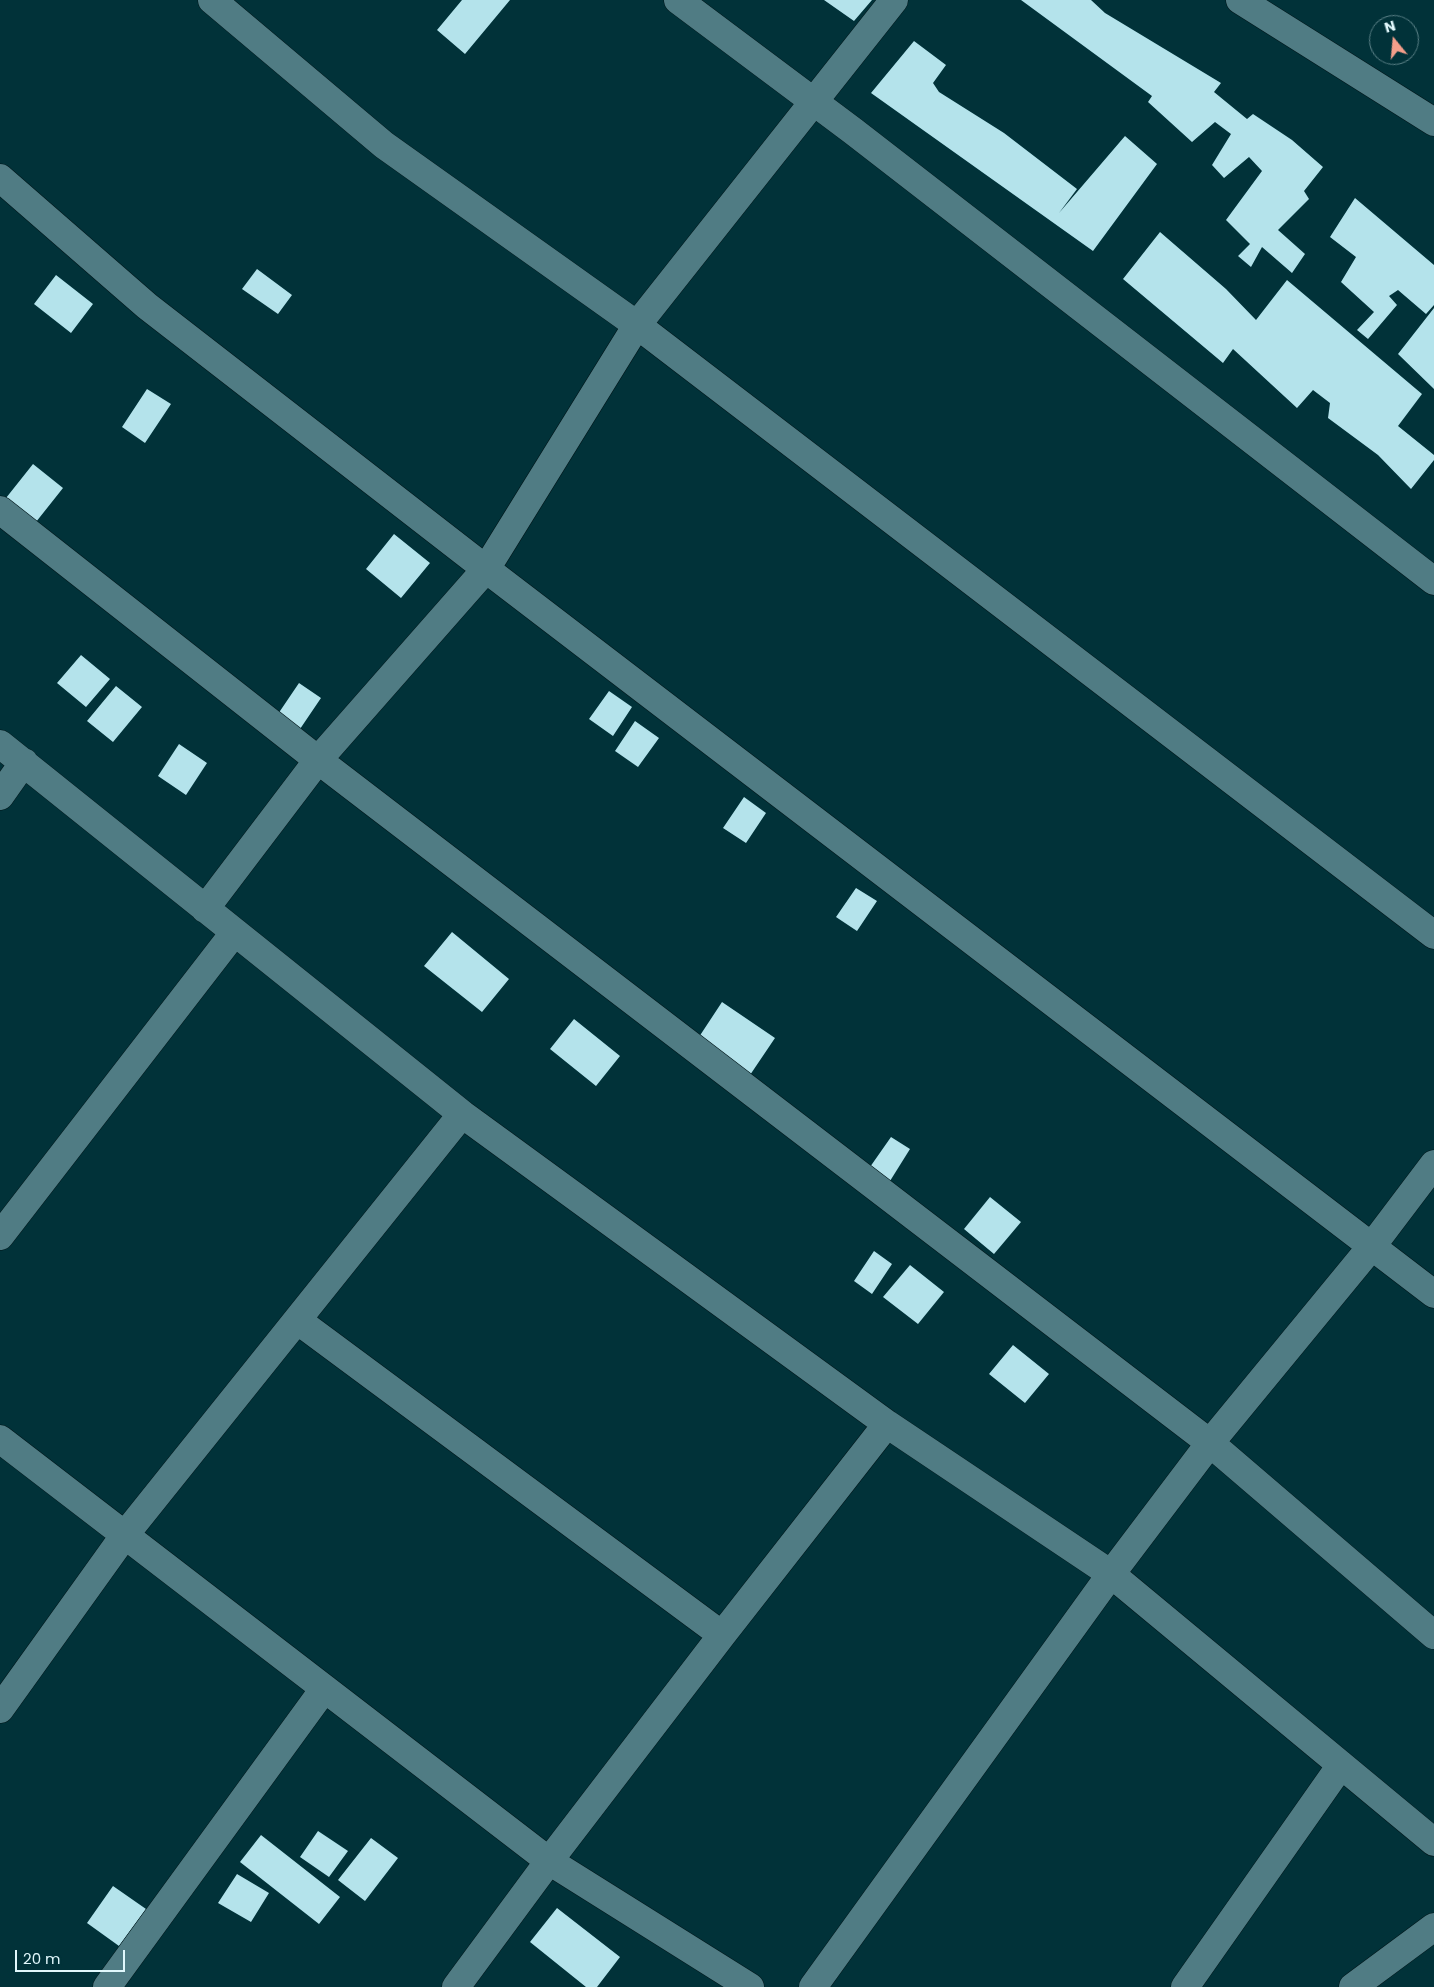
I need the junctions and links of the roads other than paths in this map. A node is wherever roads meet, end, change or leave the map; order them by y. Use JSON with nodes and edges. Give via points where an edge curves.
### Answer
{"nodes":[{"id":1,"x":212,"y":0,"type":"edge"},
{"id":2,"x":678,"y":0,"type":"edge"},
{"id":3,"x":894,"y":0,"type":"edge"},
{"id":4,"x":1240,"y":0,"type":"edge"},
{"id":5,"x":813,"y":101,"type":"junction"},
{"id":6,"x":1434,"y":122,"type":"edge"},
{"id":7,"x":0,"y":178,"type":"edge"},
{"id":8,"x":637,"y":325,"type":"junction"},
{"id":9,"x":0,"y":510,"type":"edge"},
{"id":10,"x":486,"y":570,"type":"junction"},
{"id":11,"x":1434,"y":581,"type":"edge"},
{"id":12,"x":0,"y":744,"type":"edge"},
{"id":13,"x":318,"y":760,"type":"junction"},
{"id":14,"x":24,"y":762,"type":"junction"},
{"id":15,"x":0,"y":796,"type":"edge"},
{"id":16,"x":204,"y":909,"type":"junction"},
{"id":17,"x":234,"y":933,"type":"junction"},
{"id":18,"x":1434,"y":935,"type":"edge"},
{"id":19,"x":462,"y":1114,"type":"junction"},
{"id":20,"x":1434,"y":1164,"type":"edge"},
{"id":21,"x":0,"y":1236,"type":"edge"},
{"id":22,"x":1372,"y":1246,"type":"junction"},
{"id":23,"x":1434,"y":1294,"type":"edge"},
{"id":24,"x":297,"y":1320,"type":"junction"},
{"id":25,"x":887,"y":1424,"type":"junction"},
{"id":26,"x":0,"y":1439,"type":"edge"},
{"id":27,"x":1210,"y":1443,"type":"junction"},
{"id":28,"x":124,"y":1536,"type":"junction"},
{"id":29,"x":1111,"y":1574,"type":"junction"},
{"id":30,"x":722,"y":1634,"type":"junction"},
{"id":31,"x":1434,"y":1635,"type":"edge"},
{"id":32,"x":324,"y":1689,"type":"junction"},
{"id":33,"x":0,"y":1709,"type":"edge"},
{"id":34,"x":1340,"y":1765,"type":"junction"},
{"id":35,"x":1434,"y":1842,"type":"edge"},
{"id":36,"x":549,"y":1861,"type":"junction"},
{"id":37,"x":1434,"y":1928,"type":"edge"},
{"id":38,"x":107,"y":1987,"type":"edge"},
{"id":39,"x":456,"y":1987,"type":"edge"},
{"id":40,"x":750,"y":1987,"type":"edge"},
{"id":41,"x":813,"y":1987,"type":"edge"},
{"id":42,"x":1185,"y":1987,"type":"edge"},
{"id":43,"x":1353,"y":1987,"type":"edge"}],
"edges":[{"from":1,"to":8,"type":"street","via":[[384,145]]},
{"from":2,"to":5,"type":"street"},
{"from":3,"to":5,"type":"street"},
{"from":4,"to":6,"type":"street"},
{"from":5,"to":8,"type":"street"},
{"from":5,"to":11,"type":"street"},
{"from":7,"to":10,"type":"street","via":[[147,306]]},
{"from":8,"to":10,"type":"street"},
{"from":8,"to":18,"type":"street"},
{"from":9,"to":13,"type":"street"},
{"from":10,"to":13,"type":"street"},
{"from":10,"to":22,"type":"street"},
{"from":12,"to":14,"type":"street"},
{"from":13,"to":16,"type":"street"},
{"from":13,"to":27,"type":"street"},
{"from":14,"to":15,"type":"street"},
{"from":14,"to":16,"type":"street"},
{"from":16,"to":17,"type":"street"},
{"from":17,"to":19,"type":"street"},
{"from":17,"to":21,"type":"street"},
{"from":19,"to":24,"type":"street"},
{"from":19,"to":25,"type":"street"},
{"from":20,"to":22,"type":"street"},
{"from":22,"to":23,"type":"street"},
{"from":22,"to":27,"type":"street"},
{"from":24,"to":28,"type":"street"},
{"from":24,"to":30,"type":"street"},
{"from":25,"to":29,"type":"street"},
{"from":25,"to":30,"type":"street"},
{"from":26,"to":28,"type":"street"},
{"from":27,"to":29,"type":"street"},
{"from":27,"to":31,"type":"street"},
{"from":28,"to":32,"type":"street"},
{"from":28,"to":33,"type":"street"},
{"from":29,"to":34,"type":"street"},
{"from":29,"to":41,"type":"street"},
{"from":30,"to":36,"type":"street"},
{"from":32,"to":36,"type":"street"},
{"from":32,"to":38,"type":"street"},
{"from":34,"to":35,"type":"street"},
{"from":34,"to":42,"type":"street"},
{"from":36,"to":39,"type":"street"},
{"from":36,"to":40,"type":"street"},
{"from":37,"to":43,"type":"street"}]}
